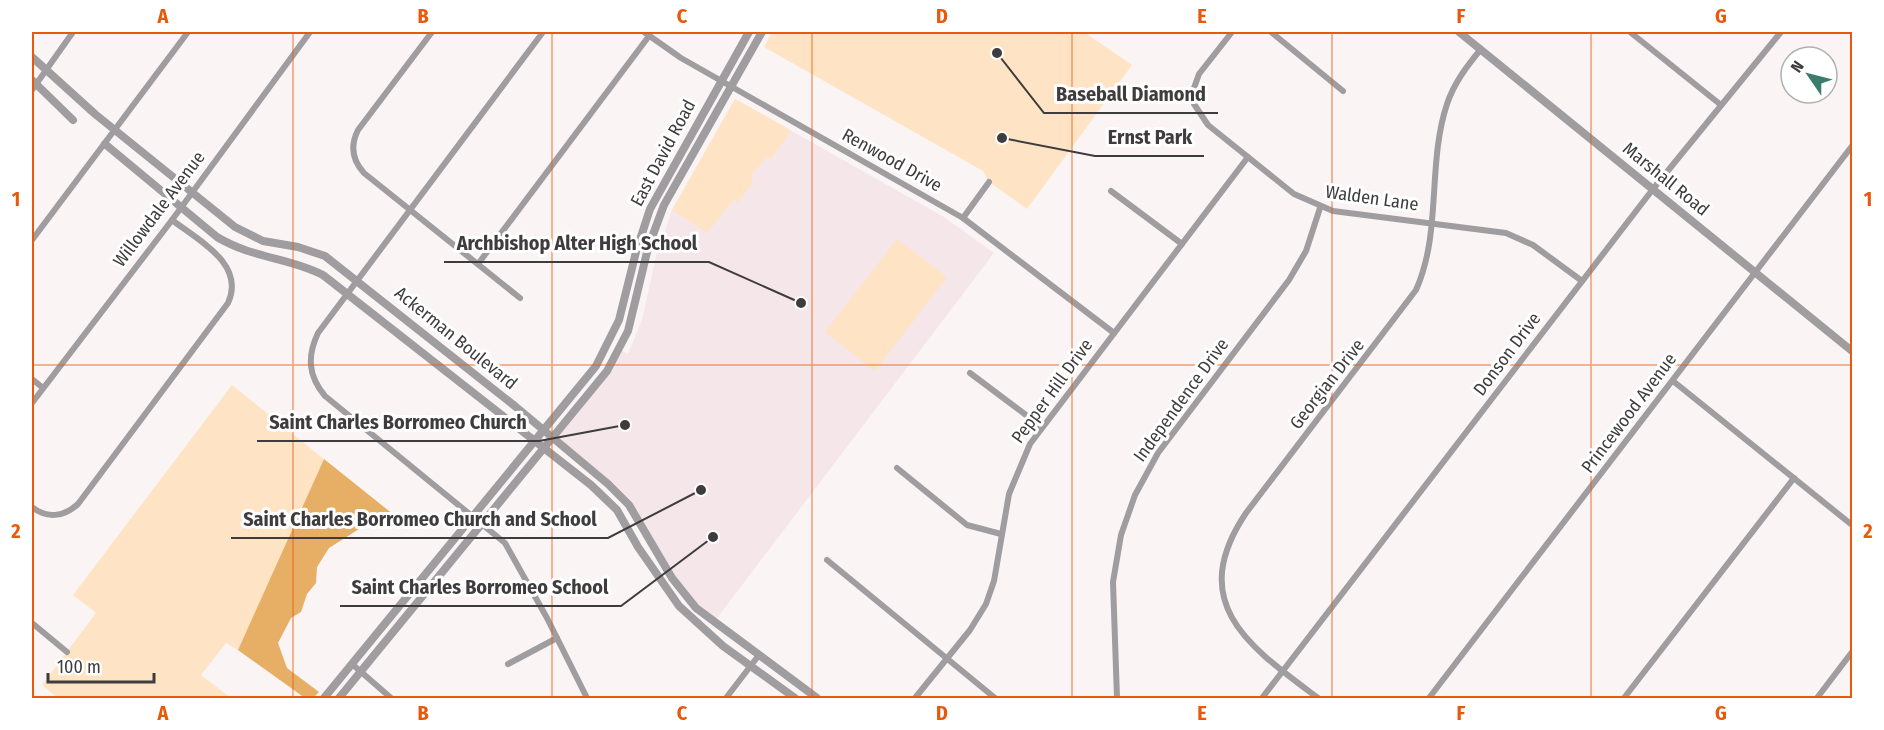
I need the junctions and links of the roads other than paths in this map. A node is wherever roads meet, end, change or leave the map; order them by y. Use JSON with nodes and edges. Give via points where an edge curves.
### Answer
{"nodes":[{"id":1,"x":73,"y":32,"type":"edge"},
{"id":2,"x":188,"y":32,"type":"edge"},
{"id":3,"x":310,"y":32,"type":"edge"},
{"id":4,"x":432,"y":32,"type":"edge"},
{"id":5,"x":543,"y":32,"type":"edge"},
{"id":6,"x":749,"y":32,"type":"edge"},
{"id":7,"x":762,"y":32,"type":"edge"},
{"id":8,"x":1232,"y":32,"type":"edge"},
{"id":9,"x":1271,"y":32,"type":"edge"},
{"id":10,"x":1459,"y":32,"type":"edge"},
{"id":11,"x":1630,"y":32,"type":"edge"},
{"id":12,"x":1781,"y":32,"type":"edge"},
{"id":13,"x":646,"y":34,"type":"edge"},
{"id":14,"x":1481,"y":49,"type":"junction"},
{"id":15,"x":32,"y":57,"type":"edge"},
{"id":16,"x":46,"y":69,"type":"junction"},
{"id":17,"x":722,"y":81,"type":"junction"},
{"id":18,"x":33,"y":85,"type":"edge"},
{"id":19,"x":731,"y":86,"type":"junction"},
{"id":20,"x":1343,"y":91,"type":"dead end"},
{"id":21,"x":1721,"y":105,"type":"junction"},
{"id":22,"x":73,"y":120,"type":"dead end"},
{"id":23,"x":114,"y":131,"type":"junction"},
{"id":24,"x":105,"y":144,"type":"junction"},
{"id":25,"x":1852,"y":146,"type":"edge"},
{"id":26,"x":1248,"y":157,"type":"junction"},
{"id":27,"x":989,"y":182,"type":"dead end"},
{"id":28,"x":1653,"y":189,"type":"junction"},
{"id":29,"x":1111,"y":190,"type":"dead end"},
{"id":30,"x":190,"y":192,"type":"junction"},
{"id":31,"x":181,"y":207,"type":"junction"},
{"id":32,"x":1320,"y":208,"type":"junction"},
{"id":33,"x":409,"y":210,"type":"junction"},
{"id":34,"x":963,"y":218,"type":"junction"},
{"id":35,"x":172,"y":220,"type":"junction"},
{"id":36,"x":1431,"y":222,"type":"junction"},
{"id":37,"x":32,"y":240,"type":"edge"},
{"id":38,"x":1182,"y":244,"type":"junction"},
{"id":39,"x":478,"y":264,"type":"junction"},
{"id":40,"x":1755,"y":272,"type":"junction"},
{"id":41,"x":357,"y":279,"type":"junction"},
{"id":42,"x":1582,"y":281,"type":"junction"},
{"id":43,"x":347,"y":293,"type":"junction"},
{"id":44,"x":520,"y":298,"type":"dead end"},
{"id":45,"x":1114,"y":333,"type":"junction"},
{"id":46,"x":1852,"y":351,"type":"edge"},
{"id":47,"x":970,"y":373,"type":"dead end"},
{"id":48,"x":32,"y":379,"type":"edge"},
{"id":49,"x":1673,"y":381,"type":"junction"},
{"id":50,"x":43,"y":388,"type":"junction"},
{"id":51,"x":32,"y":404,"type":"edge"},
{"id":52,"x":1042,"y":427,"type":"junction"},
{"id":53,"x":543,"y":431,"type":"junction"},
{"id":54,"x":553,"y":439,"type":"junction"},
{"id":55,"x":534,"y":442,"type":"junction"},
{"id":56,"x":545,"y":449,"type":"junction"},
{"id":57,"x":897,"y":468,"type":"dead end"},
{"id":58,"x":1794,"y":478,"type":"junction"},
{"id":59,"x":32,"y":507,"type":"edge"},
{"id":60,"x":475,"y":515,"type":"junction"},
{"id":61,"x":483,"y":523,"type":"junction"},
{"id":62,"x":1852,"y":525,"type":"edge"},
{"id":63,"x":1001,"y":534,"type":"junction"},
{"id":64,"x":827,"y":560,"type":"dead end"},
{"id":65,"x":32,"y":623,"type":"edge"},
{"id":66,"x":557,"y":638,"type":"junction"},
{"id":67,"x":67,"y":652,"type":"dead end"},
{"id":68,"x":1852,"y":652,"type":"edge"},
{"id":69,"x":759,"y":655,"type":"junction"},
{"id":70,"x":945,"y":660,"type":"junction"},
{"id":71,"x":352,"y":664,"type":"junction"},
{"id":72,"x":508,"y":664,"type":"dead end"},
{"id":73,"x":751,"y":665,"type":"junction"},
{"id":74,"x":1282,"y":672,"type":"junction"},
{"id":75,"x":360,"y":674,"type":"junction"},
{"id":76,"x":326,"y":699,"type":"edge"},
{"id":77,"x":339,"y":699,"type":"edge"},
{"id":78,"x":391,"y":699,"type":"edge"},
{"id":79,"x":587,"y":699,"type":"edge"},
{"id":80,"x":726,"y":699,"type":"edge"},
{"id":81,"x":795,"y":699,"type":"edge"},
{"id":82,"x":817,"y":699,"type":"edge"},
{"id":83,"x":915,"y":699,"type":"edge"},
{"id":84,"x":994,"y":699,"type":"edge"},
{"id":85,"x":1118,"y":699,"type":"edge"},
{"id":86,"x":1262,"y":699,"type":"edge"},
{"id":87,"x":1318,"y":699,"type":"edge"},
{"id":88,"x":1429,"y":699,"type":"edge"},
{"id":89,"x":1624,"y":699,"type":"edge"},
{"id":90,"x":1817,"y":699,"type":"edge"}],
"edges":[{"from":1,"to":16,"type":"street"},
{"from":2,"to":23,"type":"street"},
{"from":3,"to":30,"type":"street","name":"Willowdale Avenue"},
{"from":4,"to":33,"type":"street","via":[[358,130],[353,152],[364,173]]},
{"from":5,"to":33,"type":"street"},
{"from":6,"to":17,"type":"street","name":"East David Road"},
{"from":7,"to":19,"type":"street","name":"East David Road"},
{"from":8,"to":26,"type":"street","name":"Walden Lane","via":[[1199,74],[1193,91],[1194,104],[1204,121]]},
{"from":9,"to":20,"type":"street"},
{"from":10,"to":14,"type":"street","name":"Marshall Road"},
{"from":11,"to":21,"type":"street"},
{"from":12,"to":21,"type":"street","name":"Donson Drive"},
{"from":13,"to":17,"type":"street","name":"Renwood Drive"},
{"from":13,"to":39,"type":"street"},
{"from":14,"to":28,"type":"street","name":"Marshall Road"},
{"from":14,"to":36,"type":"street","name":"Georgian Drive","via":[[1446,106]]},
{"from":15,"to":16,"type":"street","name":"Ackerman Boulevard"},
{"from":16,"to":18,"type":"street"},
{"from":16,"to":23,"type":"street","name":"Ackerman Boulevard"},
{"from":17,"to":19,"type":"street","name":"Renwood Drive"},
{"from":17,"to":53,"type":"street","name":"East David Road","via":[[650,209],[623,309],[609,344]]},
{"from":18,"to":22,"type":"street"},
{"from":19,"to":34,"type":"street","name":"Renwood Drive"},
{"from":19,"to":54,"type":"street","name":"East David Road","via":[[658,220],[635,309],[619,350]]},
{"from":21,"to":28,"type":"street","name":"Donson Drive"},
{"from":23,"to":24,"type":"street"},
{"from":23,"to":30,"type":"street","name":"Ackerman Boulevard"},
{"from":24,"to":31,"type":"street","name":"Ackerman Boulevard"},
{"from":24,"to":37,"type":"street"},
{"from":25,"to":40,"type":"street","name":"Princewood Avenue"},
{"from":26,"to":32,"type":"street","name":"Walden Lane","via":[[1294,194]]},
{"from":26,"to":38,"type":"street","name":"Pepper Hill Drive"},
{"from":27,"to":34,"type":"street"},
{"from":28,"to":40,"type":"street","name":"Marshall Road"},
{"from":28,"to":42,"type":"street","name":"Donson Drive"},
{"from":29,"to":38,"type":"street"},
{"from":30,"to":31,"type":"street","name":"Willowdale Avenue"},
{"from":30,"to":41,"type":"street","name":"Ackerman Boulevard","via":[[250,236],[314,251]]},
{"from":31,"to":35,"type":"street","name":"Willowdale Avenue"},
{"from":31,"to":43,"type":"street","name":"Ackerman Boulevard","via":[[236,248],[308,267]]},
{"from":32,"to":36,"type":"street","name":"Walden Lane"},
{"from":32,"to":85,"type":"street","name":"Independence Drive","via":[[1298,266],[1158,453],[1135,495],[1121,535],[1113,582]]},
{"from":33,"to":39,"type":"street"},
{"from":33,"to":41,"type":"street"},
{"from":34,"to":45,"type":"street","name":"Renwood Drive"},
{"from":35,"to":50,"type":"street","name":"Willowdale Avenue"},
{"from":35,"to":59,"type":"street","via":[[221,259],[231,273],[233,288],[228,303],[78,504],[68,513],[52,516]]},
{"from":36,"to":42,"type":"street","name":"Walden Lane","via":[[1490,229],[1519,238]]},
{"from":36,"to":74,"type":"street","name":"Georgian Drive","via":[[1426,263],[1407,304],[1246,513],[1230,540],[1223,569],[1227,609],[1246,641]]},
{"from":38,"to":45,"type":"street","name":"Pepper Hill Drive"},
{"from":39,"to":44,"type":"street"},
{"from":40,"to":46,"type":"street","name":"Marshall Road"},
{"from":40,"to":49,"type":"street","name":"Princewood Avenue"},
{"from":41,"to":43,"type":"street"},
{"from":41,"to":53,"type":"street","name":"Ackerman Boulevard"},
{"from":42,"to":74,"type":"street","name":"Donson Drive"},
{"from":43,"to":55,"type":"street","name":"Ackerman Boulevard"},
{"from":43,"to":60,"type":"street","via":[[313,343],[311,370],[319,389]]},
{"from":45,"to":52,"type":"street","name":"Pepper Hill Drive"},
{"from":47,"to":52,"type":"street"},
{"from":48,"to":50,"type":"street"},
{"from":49,"to":58,"type":"street"},
{"from":49,"to":88,"type":"street","name":"Princewood Avenue"},
{"from":50,"to":51,"type":"street","name":"Willowdale Avenue"},
{"from":52,"to":63,"type":"street","name":"Pepper Hill Drive","via":[[1014,476]]},
{"from":53,"to":54,"type":"street","name":"Ackerman Boulevard"},
{"from":53,"to":55,"type":"street","name":"East David Road"},
{"from":54,"to":56,"type":"street","name":"East David Road"},
{"from":54,"to":69,"type":"street","name":"Ackerman Boulevard","via":[[629,505],[672,578],[696,608]]},
{"from":55,"to":56,"type":"street","name":"Ackerman Boulevard"},
{"from":55,"to":60,"type":"street","name":"East David Road"},
{"from":56,"to":61,"type":"street","name":"East David Road"},
{"from":56,"to":73,"type":"street","name":"Ackerman Boulevard","via":[[617,510],[679,606],[723,646]]},
{"from":57,"to":63,"type":"street","via":[[967,525]]},
{"from":58,"to":62,"type":"street"},
{"from":58,"to":89,"type":"street"},
{"from":60,"to":61,"type":"street"},
{"from":60,"to":71,"type":"street","name":"East David Road"},
{"from":61,"to":66,"type":"street","via":[[512,552]]},
{"from":61,"to":75,"type":"street","name":"East David Road"},
{"from":63,"to":70,"type":"street","name":"Pepper Hill Drive","via":[[994,581],[986,604]]},
{"from":64,"to":70,"type":"street"},
{"from":65,"to":67,"type":"street"},
{"from":66,"to":72,"type":"street"},
{"from":66,"to":79,"type":"street"},
{"from":68,"to":90,"type":"street"},
{"from":69,"to":73,"type":"street"},
{"from":69,"to":82,"type":"street","name":"Ackerman Boulevard"},
{"from":70,"to":83,"type":"street","name":"Pepper Hill Drive"},
{"from":70,"to":84,"type":"street"},
{"from":71,"to":75,"type":"street"},
{"from":71,"to":76,"type":"street","name":"East David Road"},
{"from":73,"to":80,"type":"street"},
{"from":73,"to":81,"type":"street","name":"Ackerman Boulevard"},
{"from":74,"to":86,"type":"street","name":"Donson Drive"},
{"from":74,"to":87,"type":"street","name":"Georgian Drive"},
{"from":75,"to":76,"type":"street","via":[[346,679]]},
{"from":75,"to":77,"type":"street","name":"East David Road"},
{"from":75,"to":78,"type":"street"}]}
